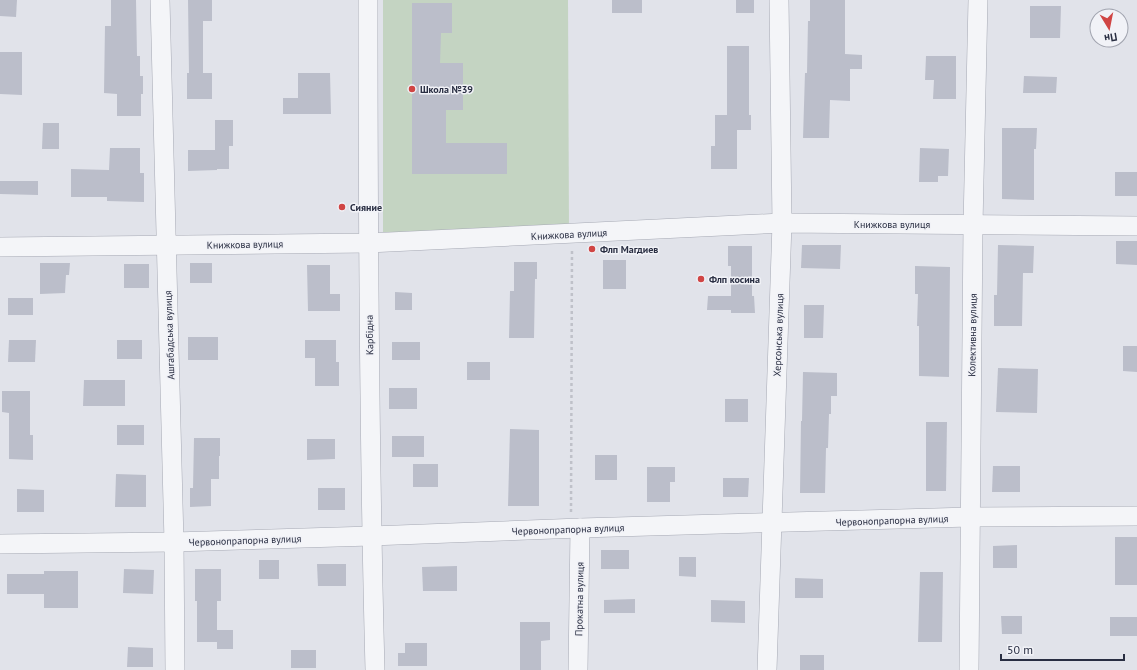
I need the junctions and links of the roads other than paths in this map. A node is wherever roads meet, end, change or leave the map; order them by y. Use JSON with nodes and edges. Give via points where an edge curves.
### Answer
{"nodes":[{"id":1,"x":160,"y":0,"type":"edge"},
{"id":2,"x":368,"y":0,"type":"edge"},
{"id":3,"x":780,"y":0,"type":"edge"},
{"id":4,"x":978,"y":0,"type":"edge"},
{"id":5,"x":782,"y":223,"type":"junction"},
{"id":6,"x":973,"y":225,"type":"junction"},
{"id":7,"x":1137,"y":226,"type":"edge"},
{"id":8,"x":368,"y":243,"type":"junction"},
{"id":9,"x":166,"y":245,"type":"junction"},
{"id":10,"x":0,"y":247,"type":"edge"},
{"id":11,"x":1137,"y":516,"type":"edge"},
{"id":12,"x":970,"y":517,"type":"junction"},
{"id":13,"x":771,"y":523,"type":"junction"},
{"id":14,"x":575,"y":528,"type":"junction"},
{"id":15,"x":371,"y":536,"type":"junction"},
{"id":16,"x":174,"y":542,"type":"junction"},
{"id":17,"x":0,"y":544,"type":"edge"},
{"id":18,"x":175,"y":670,"type":"edge"},
{"id":19,"x":375,"y":670,"type":"edge"},
{"id":20,"x":578,"y":670,"type":"edge"},
{"id":21,"x":767,"y":670,"type":"edge"},
{"id":22,"x":969,"y":670,"type":"edge"}],
"edges":[{"from":1,"to":9,"type":"street","name":"Ашгабадська вулиця"},
{"from":2,"to":8,"type":"street","name":"Карбідна"},
{"from":3,"to":5,"type":"street","name":"Херсонська вулиця"},
{"from":4,"to":6,"type":"street","name":"Колективна вулиця"},
{"from":5,"to":6,"type":"street","name":"Книжкова вулиця"},
{"from":5,"to":8,"type":"street","name":"Книжкова вулиця"},
{"from":5,"to":13,"type":"street","name":"Херсонська вулиця"},
{"from":6,"to":7,"type":"street","name":"Книжкова вулиця"},
{"from":6,"to":12,"type":"street","name":"Колективна вулиця"},
{"from":8,"to":9,"type":"street","name":"Книжкова вулиця"},
{"from":8,"to":15,"type":"street","name":"Карбідна"},
{"from":9,"to":10,"type":"street","name":"Книжкова вулиця"},
{"from":9,"to":16,"type":"street","name":"Ашгабадська вулиця"},
{"from":11,"to":12,"type":"street","name":"Червонопрапорна вулиця"},
{"from":12,"to":13,"type":"street","name":"Червонопрапорна вулиця"},
{"from":12,"to":22,"type":"street","name":"Колективна вулиця"},
{"from":13,"to":14,"type":"street","name":"Червонопрапорна вулиця"},
{"from":13,"to":21,"type":"street","name":"Херсонська вулиця"},
{"from":14,"to":15,"type":"street","name":"Червонопрапорна вулиця"},
{"from":14,"to":20,"type":"street","name":"Прокатна вулиця"},
{"from":15,"to":16,"type":"street","name":"Червонопрапорна вулиця"},
{"from":15,"to":19,"type":"street","name":"Карбідна"},
{"from":16,"to":17,"type":"street","name":"Червонопрапорна вулиця"},
{"from":16,"to":18,"type":"street","name":"Ашгабадська вулиця"}]}
